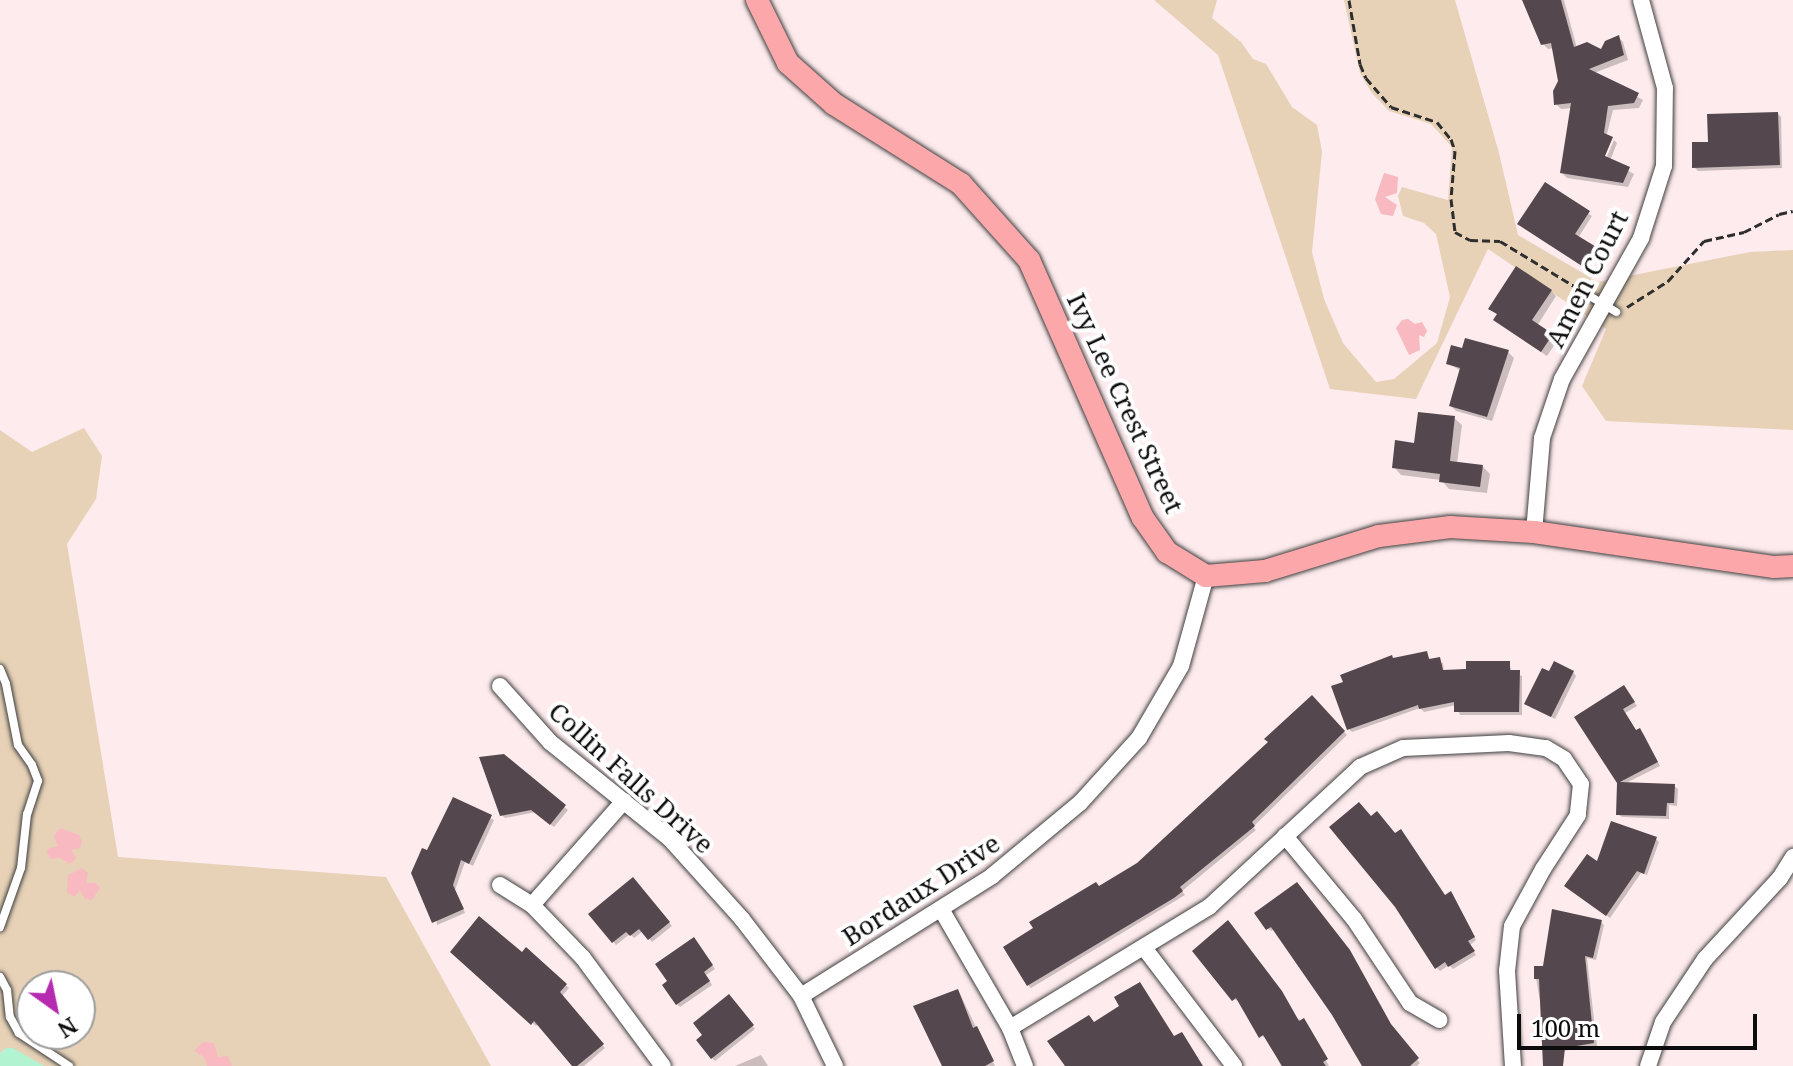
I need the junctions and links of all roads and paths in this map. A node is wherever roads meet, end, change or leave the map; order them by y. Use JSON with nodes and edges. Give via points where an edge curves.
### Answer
{"nodes":[{"id":1,"x":757,"y":0,"type":"edge"},
{"id":2,"x":1349,"y":0,"type":"edge"},
{"id":3,"x":1641,"y":0,"type":"edge"},
{"id":4,"x":1793,"y":211,"type":"edge"},
{"id":5,"x":1602,"y":304,"type":"junction"},
{"id":6,"x":1534,"y":532,"type":"junction"},
{"id":7,"x":1793,"y":566,"type":"edge"},
{"id":8,"x":1206,"y":576,"type":"junction"},
{"id":9,"x":0,"y":669,"type":"edge"},
{"id":10,"x":500,"y":686,"type":"dead end"},
{"id":11,"x":624,"y":801,"type":"junction"},
{"id":12,"x":1285,"y":836,"type":"junction"},
{"id":13,"x":1793,"y":857,"type":"edge"},
{"id":14,"x":500,"y":885,"type":"dead end"},
{"id":15,"x":532,"y":905,"type":"junction"},
{"id":16,"x":941,"y":909,"type":"junction"},
{"id":17,"x":0,"y":927,"type":"edge"},
{"id":18,"x":1145,"y":949,"type":"junction"},
{"id":19,"x":0,"y":977,"type":"edge"},
{"id":20,"x":801,"y":996,"type":"junction"},
{"id":21,"x":1439,"y":1020,"type":"dead end"},
{"id":22,"x":1010,"y":1028,"type":"junction"},
{"id":23,"x":69,"y":1066,"type":"edge"},
{"id":24,"x":663,"y":1066,"type":"edge"},
{"id":25,"x":835,"y":1066,"type":"edge"},
{"id":26,"x":1025,"y":1066,"type":"edge"},
{"id":27,"x":1234,"y":1066,"type":"edge"},
{"id":28,"x":1513,"y":1066,"type":"edge"},
{"id":29,"x":1648,"y":1066,"type":"edge"}],
"edges":[{"from":1,"to":8,"type":"street","name":"Ivy Lee Crest Street","via":[[788,63],[834,104],[961,184],[1029,260],[1143,518],[1167,552]]},
{"from":2,"to":5,"type":"path","via":[[1366,78],[1391,107],[1437,122],[1451,139],[1455,232],[1470,240],[1500,241]]},
{"from":3,"to":5,"type":"street","name":"Amen Court","via":[[1665,88],[1664,166],[1641,238]]},
{"from":4,"to":5,"type":"path","via":[[1744,232],[1704,241],[1668,281]]},
{"from":5,"to":6,"type":"street","name":"Amen Court","via":[[1562,379],[1542,438]]},
{"from":6,"to":7,"type":"street"},
{"from":6,"to":8,"type":"street","via":[[1450,527],[1379,536],[1265,571]]},
{"from":8,"to":16,"type":"street","name":"Bordaux Drive","via":[[1181,666],[1139,738],[1080,803],[992,876]]},
{"from":9,"to":17,"type":"lane","via":[[18,745],[38,781],[27,814],[21,868]]},
{"from":10,"to":11,"type":"street","name":"Collin Falls Drive","via":[[550,742]]},
{"from":11,"to":15,"type":"street"},
{"from":11,"to":20,"type":"street","name":"Collin Falls Drive","via":[[670,839],[742,919]]},
{"from":12,"to":18,"type":"street","via":[[1209,907]]},
{"from":12,"to":21,"type":"street","via":[[1354,919],[1410,1003]]},
{"from":12,"to":28,"type":"street","via":[[1360,767],[1403,748],[1509,743],[1546,748],[1564,759],[1581,784],[1578,815],[1512,926],[1507,971]]},
{"from":13,"to":29,"type":"street","via":[[1705,959],[1663,1022]]},
{"from":14,"to":15,"type":"street"},
{"from":15,"to":24,"type":"street","via":[[583,958]]},
{"from":16,"to":20,"type":"street","name":"Bordaux Drive"},
{"from":16,"to":22,"type":"street"},
{"from":18,"to":22,"type":"street"},
{"from":18,"to":27,"type":"street"},
{"from":19,"to":23,"type":"lane","via":[[19,1033]]},
{"from":20,"to":25,"type":"street","name":"Collin Falls Drive"},
{"from":22,"to":26,"type":"street"}]}
